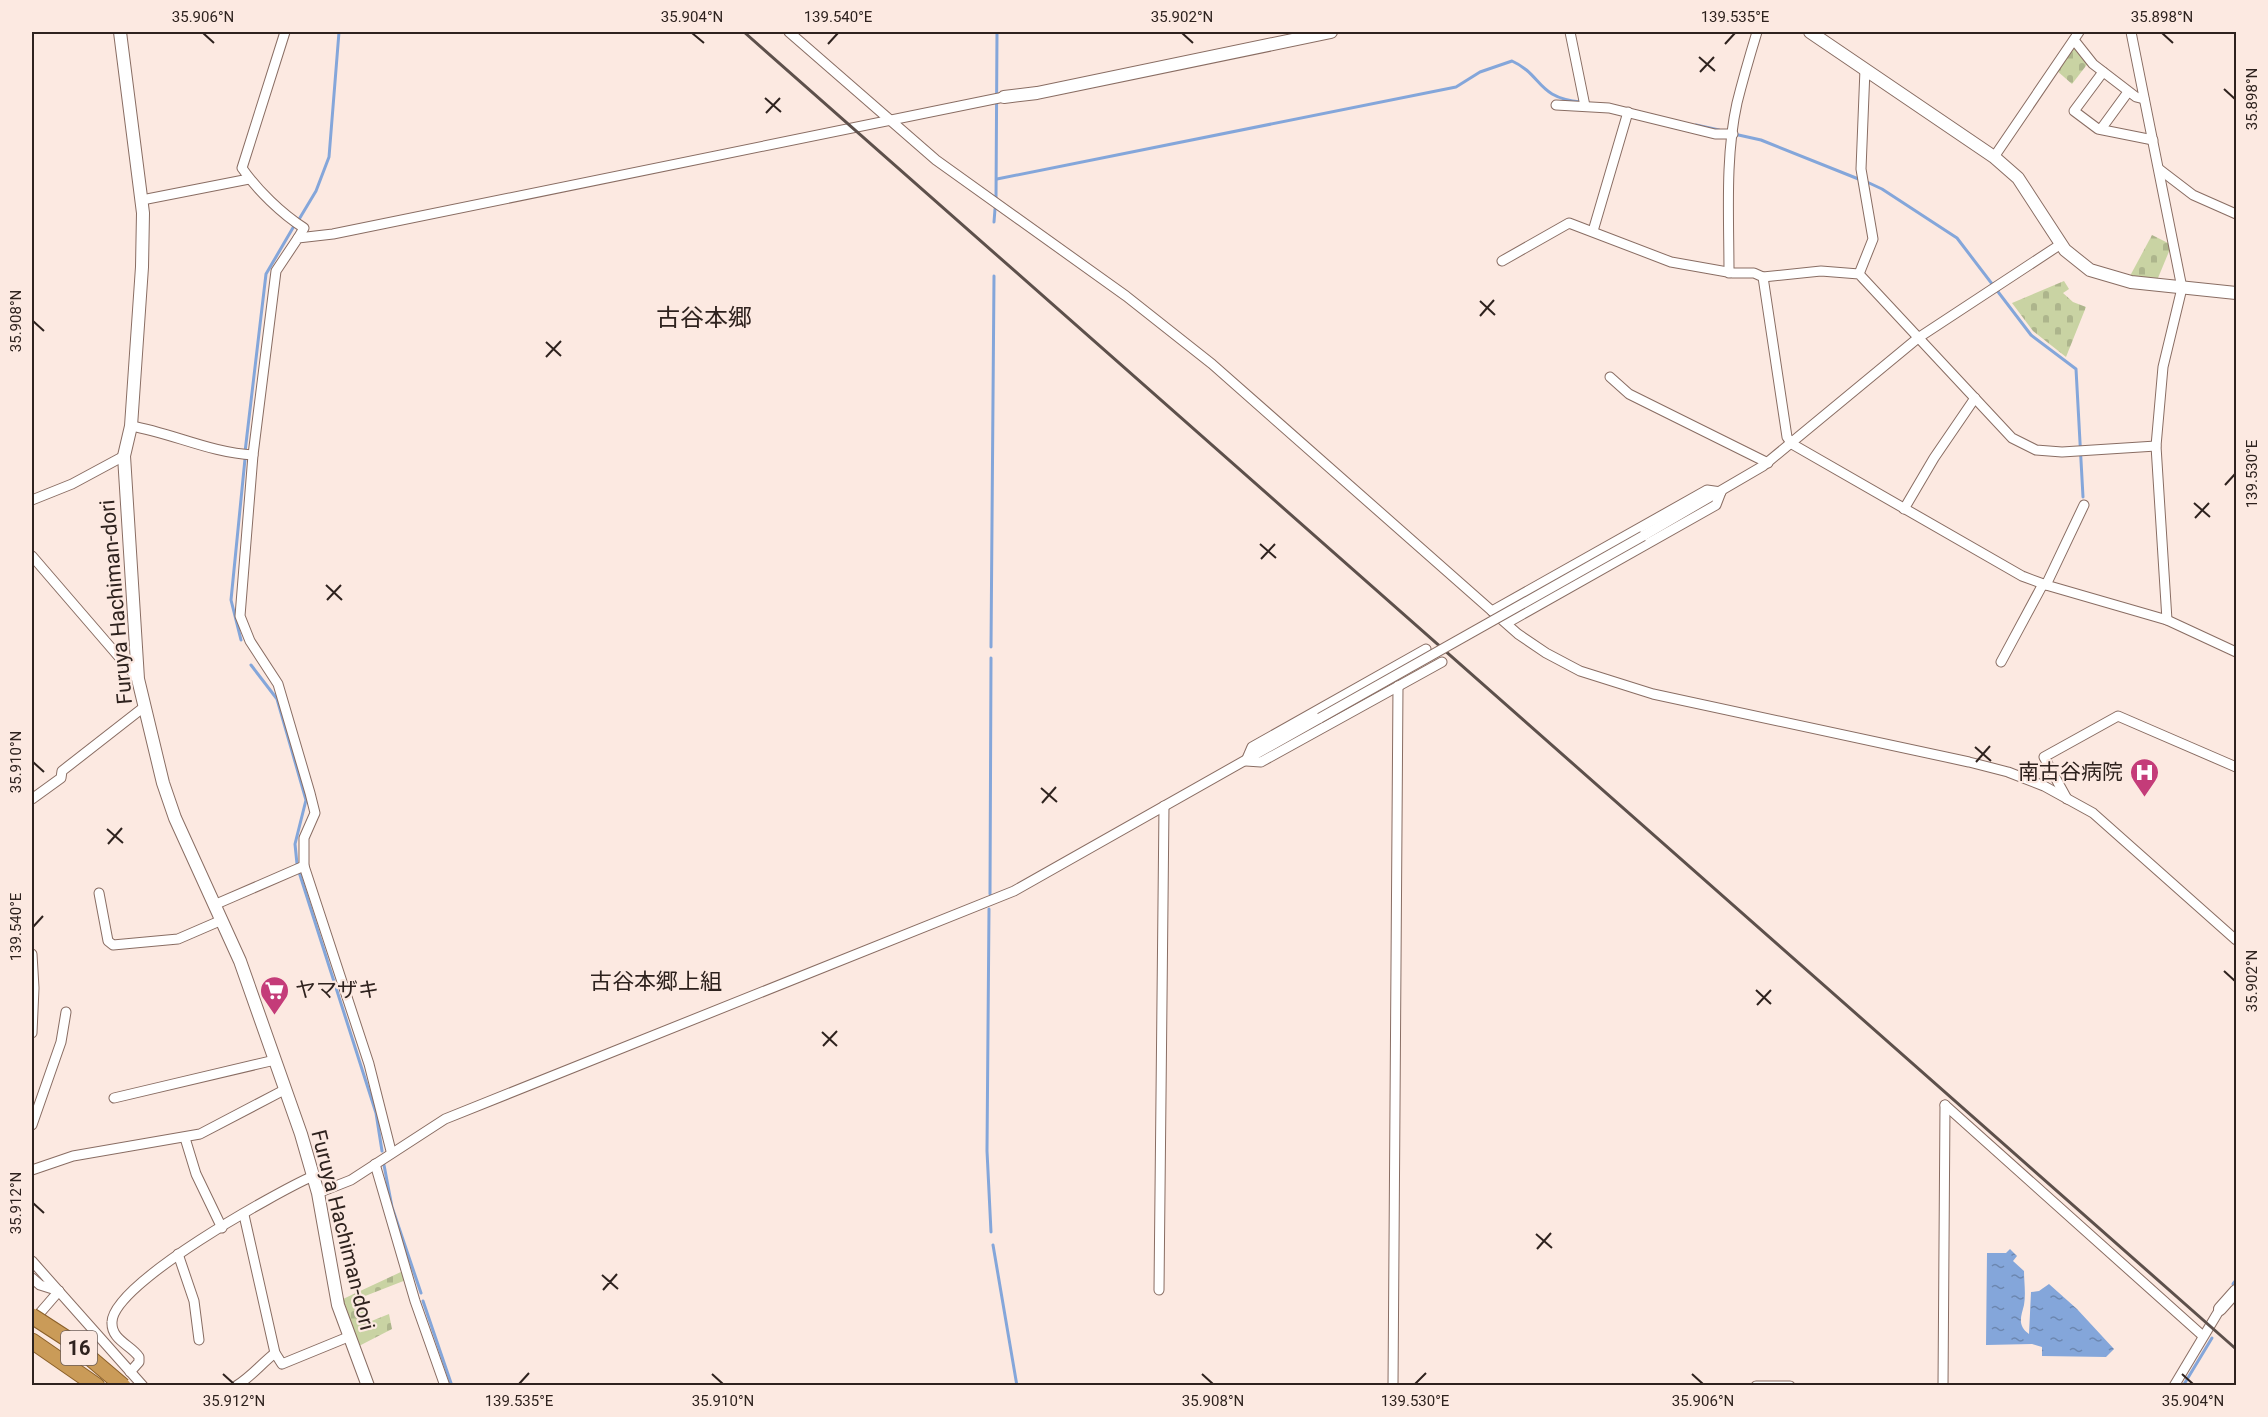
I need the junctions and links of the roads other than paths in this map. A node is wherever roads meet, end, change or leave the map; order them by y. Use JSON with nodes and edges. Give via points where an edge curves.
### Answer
{"nodes":[{"id":1,"x":120,"y":32,"type":"edge"},
{"id":2,"x":285,"y":32,"type":"edge"},
{"id":3,"x":789,"y":32,"type":"edge"},
{"id":4,"x":1331,"y":32,"type":"edge"},
{"id":5,"x":1570,"y":32,"type":"edge"},
{"id":6,"x":1757,"y":32,"type":"edge"},
{"id":7,"x":1810,"y":32,"type":"edge"},
{"id":8,"x":2131,"y":32,"type":"edge"},
{"id":9,"x":2077,"y":36,"type":"edge"},
{"id":10,"x":1865,"y":69,"type":"junction"},
{"id":11,"x":2103,"y":72,"type":"junction"},
{"id":12,"x":2128,"y":92,"type":"junction"},
{"id":13,"x":1004,"y":97,"type":"joint"},
{"id":14,"x":2144,"y":99,"type":"junction"},
{"id":15,"x":1556,"y":105,"type":"dead end"},
{"id":16,"x":1585,"y":106,"type":"junction"},
{"id":17,"x":1628,"y":112,"type":"junction"},
{"id":18,"x":891,"y":120,"type":"junction"},
{"id":19,"x":2101,"y":129,"type":"junction"},
{"id":20,"x":1733,"y":134,"type":"junction"},
{"id":21,"x":2153,"y":140,"type":"junction"},
{"id":22,"x":1994,"y":157,"type":"junction"},
{"id":23,"x":2159,"y":169,"type":"junction"},
{"id":24,"x":249,"y":179,"type":"junction"},
{"id":25,"x":142,"y":200,"type":"junction"},
{"id":26,"x":2236,"y":214,"type":"edge"},
{"id":27,"x":1593,"y":231,"type":"junction"},
{"id":28,"x":298,"y":238,"type":"junction"},
{"id":29,"x":2061,"y":244,"type":"junction"},
{"id":30,"x":1502,"y":261,"type":"dead end"},
{"id":31,"x":1729,"y":273,"type":"junction"},
{"id":32,"x":1859,"y":274,"type":"junction"},
{"id":33,"x":1763,"y":277,"type":"junction"},
{"id":34,"x":2182,"y":288,"type":"junction"},
{"id":35,"x":2236,"y":293,"type":"edge"},
{"id":36,"x":1918,"y":338,"type":"junction"},
{"id":37,"x":1610,"y":377,"type":"dead end"},
{"id":38,"x":1975,"y":398,"type":"junction"},
{"id":39,"x":131,"y":426,"type":"junction"},
{"id":40,"x":1792,"y":444,"type":"junction"},
{"id":41,"x":2156,"y":446,"type":"junction"},
{"id":42,"x":253,"y":454,"type":"junction"},
{"id":43,"x":124,"y":456,"type":"junction"},
{"id":44,"x":1768,"y":463,"type":"junction"},
{"id":45,"x":1721,"y":492,"type":"junction"},
{"id":46,"x":32,"y":500,"type":"edge"},
{"id":47,"x":2084,"y":505,"type":"dead end"},
{"id":48,"x":1905,"y":509,"type":"junction"},
{"id":49,"x":32,"y":556,"type":"edge"},
{"id":50,"x":2045,"y":585,"type":"junction"},
{"id":51,"x":1492,"y":611,"type":"junction"},
{"id":52,"x":2167,"y":620,"type":"junction"},
{"id":53,"x":1507,"y":623,"type":"junction"},
{"id":54,"x":1426,"y":649,"type":"dead end"},
{"id":55,"x":2236,"y":651,"type":"edge"},
{"id":56,"x":1442,"y":662,"type":"dead end"},
{"id":57,"x":2001,"y":662,"type":"dead end"},
{"id":58,"x":138,"y":679,"type":"junction"},
{"id":59,"x":1398,"y":686,"type":"junction"},
{"id":60,"x":144,"y":707,"type":"junction"},
{"id":61,"x":1246,"y":761,"type":"junction"},
{"id":62,"x":2236,"y":768,"type":"edge"},
{"id":63,"x":32,"y":798,"type":"edge"},
{"id":64,"x":2067,"y":799,"type":"junction"},
{"id":65,"x":1164,"y":806,"type":"junction"},
{"id":66,"x":304,"y":866,"type":"junction"},
{"id":67,"x":99,"y":893,"type":"dead end"},
{"id":68,"x":214,"y":905,"type":"junction"},
{"id":69,"x":222,"y":920,"type":"junction"},
{"id":70,"x":2236,"y":940,"type":"edge"},
{"id":71,"x":32,"y":954,"type":"edge"},
{"id":72,"x":66,"y":1012,"type":"dead end"},
{"id":73,"x":32,"y":1033,"type":"edge"},
{"id":74,"x":275,"y":1060,"type":"junction"},
{"id":75,"x":286,"y":1089,"type":"junction"},
{"id":76,"x":114,"y":1098,"type":"dead end"},
{"id":77,"x":32,"y":1125,"type":"edge"},
{"id":78,"x":185,"y":1138,"type":"junction"},
{"id":79,"x":391,"y":1151,"type":"junction"},
{"id":80,"x":375,"y":1164,"type":"junction"},
{"id":81,"x":32,"y":1170,"type":"edge"},
{"id":82,"x":314,"y":1176,"type":"junction"},
{"id":83,"x":318,"y":1193,"type":"junction"},
{"id":84,"x":244,"y":1215,"type":"junction"},
{"id":85,"x":222,"y":1228,"type":"junction"},
{"id":86,"x":178,"y":1254,"type":"junction"},
{"id":87,"x":32,"y":1261,"type":"edge"},
{"id":88,"x":32,"y":1278,"type":"edge"},
{"id":89,"x":1159,"y":1290,"type":"dead end"},
{"id":90,"x":59,"y":1291,"type":"junction"},
{"id":91,"x":2236,"y":1291,"type":"edge"},
{"id":92,"x":2220,"y":1309,"type":"joint"},
{"id":93,"x":32,"y":1316,"type":"edge"},
{"id":94,"x":32,"y":1323,"type":"edge"},
{"id":95,"x":2203,"y":1336,"type":"junction"},
{"id":96,"x":348,"y":1337,"type":"junction"},
{"id":97,"x":199,"y":1340,"type":"dead end"},
{"id":98,"x":32,"y":1341,"type":"edge"},
{"id":99,"x":275,"y":1353,"type":"junction"},
{"id":100,"x":127,"y":1379,"type":"edge"},
{"id":101,"x":252,"y":1381,"type":"edge"},
{"id":102,"x":97,"y":1386,"type":"edge"},
{"id":103,"x":143,"y":1386,"type":"edge"},
{"id":104,"x":236,"y":1386,"type":"edge"},
{"id":105,"x":368,"y":1386,"type":"edge"},
{"id":106,"x":445,"y":1386,"type":"edge"},
{"id":107,"x":1393,"y":1386,"type":"edge"},
{"id":108,"x":1756,"y":1386,"type":"edge"},
{"id":109,"x":1790,"y":1386,"type":"edge"},
{"id":110,"x":1943,"y":1386,"type":"edge"},
{"id":111,"x":2174,"y":1386,"type":"edge"}],
"edges":[{"from":1,"to":25,"type":"street","name":"Furuya Hachiman-dori"},
{"from":2,"to":24,"type":"street","via":[[242,168]]},
{"from":3,"to":18,"type":"street"},
{"from":4,"to":13,"type":"street"},
{"from":5,"to":16,"type":"street"},
{"from":6,"to":20,"type":"street"},
{"from":7,"to":10,"type":"street"},
{"from":8,"to":14,"type":"street"},
{"from":9,"to":11,"type":"street","via":[[2093,64]]},
{"from":9,"to":22,"type":"street"},
{"from":10,"to":22,"type":"street"},
{"from":10,"to":32,"type":"street","via":[[1861,169],[1873,239]]},
{"from":11,"to":12,"type":"street"},
{"from":11,"to":19,"type":"street","via":[[2074,111]]},
{"from":12,"to":14,"type":"street"},
{"from":12,"to":19,"type":"street"},
{"from":13,"to":18,"type":"street"},
{"from":14,"to":21,"type":"street"},
{"from":15,"to":16,"type":"street"},
{"from":16,"to":17,"type":"street"},
{"from":17,"to":20,"type":"street","via":[[1715,134]]},
{"from":17,"to":27,"type":"street"},
{"from":18,"to":28,"type":"street"},
{"from":18,"to":51,"type":"street","via":[[936,160],[1126,296],[1212,364]]},
{"from":19,"to":21,"type":"street"},
{"from":20,"to":31,"type":"street"},
{"from":21,"to":23,"type":"street"},
{"from":22,"to":29,"type":"street","via":[[2018,178]]},
{"from":23,"to":26,"type":"street","via":[[2193,195]]},
{"from":23,"to":34,"type":"street"},
{"from":24,"to":25,"type":"street"},
{"from":24,"to":28,"type":"street","via":[[304,228]]},
{"from":25,"to":39,"type":"street","name":"Furuya Hachiman-dori","via":[[142,267]]},
{"from":27,"to":30,"type":"street","via":[[1569,223]]},
{"from":27,"to":31,"type":"street","via":[[1671,262]]},
{"from":28,"to":42,"type":"street","via":[[276,271]]},
{"from":29,"to":34,"type":"street","via":[[2078,262],[2102,276]]},
{"from":29,"to":36,"type":"street"},
{"from":31,"to":33,"type":"street"},
{"from":32,"to":33,"type":"street","via":[[1821,272]]},
{"from":32,"to":36,"type":"street"},
{"from":33,"to":40,"type":"street","via":[[1787,437]]},
{"from":34,"to":35,"type":"street"},
{"from":34,"to":41,"type":"street","via":[[2163,367]]},
{"from":36,"to":38,"type":"street"},
{"from":36,"to":40,"type":"street"},
{"from":37,"to":44,"type":"street","via":[[1629,394]]},
{"from":38,"to":41,"type":"street","via":[[2012,438],[2036,450]]},
{"from":38,"to":48,"type":"street"},
{"from":39,"to":42,"type":"street","via":[[232,454]]},
{"from":39,"to":43,"type":"street","name":"Furuya Hachiman-dori"},
{"from":40,"to":44,"type":"street"},
{"from":40,"to":48,"type":"street"},
{"from":41,"to":52,"type":"street"},
{"from":42,"to":66,"type":"street","via":[[240,616],[250,641],[278,684],[310,793],[315,813],[304,838]]},
{"from":43,"to":46,"type":"street"},
{"from":43,"to":58,"type":"street","name":"Furuya Hachiman-dori"},
{"from":44,"to":45,"type":"street"},
{"from":45,"to":51,"type":"street","via":[[1707,490]]},
{"from":45,"to":53,"type":"street","via":[[1716,505]]},
{"from":45,"to":61,"type":"street","bridge":true},
{"from":47,"to":50,"type":"street"},
{"from":48,"to":50,"type":"street","via":[[2003,567]]},
{"from":49,"to":58,"type":"street"},
{"from":50,"to":52,"type":"street"},
{"from":50,"to":57,"type":"street"},
{"from":51,"to":53,"type":"street"},
{"from":52,"to":55,"type":"street"},
{"from":53,"to":64,"type":"street","via":[[1546,653],[1580,671],[1653,694],[2008,772]]},
{"from":54,"to":61,"type":"street","via":[[1252,747]]},
{"from":56,"to":59,"type":"street"},
{"from":58,"to":60,"type":"street","name":"Furuya Hachiman-dori"},
{"from":59,"to":61,"type":"street","via":[[1261,762]]},
{"from":59,"to":107,"type":"street"},
{"from":60,"to":63,"type":"street"},
{"from":60,"to":68,"type":"street","name":"Furuya Hachiman-dori","via":[[162,783]]},
{"from":61,"to":65,"type":"street"},
{"from":62,"to":64,"type":"street","via":[[2118,716],[2044,757]]},
{"from":64,"to":70,"type":"street","via":[[2093,813]]},
{"from":65,"to":79,"type":"street","via":[[999,897],[445,1119]]},
{"from":65,"to":89,"type":"street"},
{"from":66,"to":68,"type":"street"},
{"from":66,"to":79,"type":"street","via":[[369,1064]]},
{"from":67,"to":69,"type":"street","via":[[108,940],[113,945],[178,939]]},
{"from":68,"to":69,"type":"street","name":"Furuya Hachiman-dori"},
{"from":69,"to":74,"type":"street","name":"Furuya Hachiman-dori"},
{"from":71,"to":73,"type":"street"},
{"from":72,"to":77,"type":"street","via":[[61,1042]]},
{"from":74,"to":75,"type":"street","name":"Furuya Hachiman-dori"},
{"from":74,"to":76,"type":"street"},
{"from":75,"to":78,"type":"street"},
{"from":75,"to":82,"type":"street","name":"Furuya Hachiman-dori"},
{"from":78,"to":81,"type":"street","via":[[73,1156]]},
{"from":78,"to":85,"type":"street","via":[[192,1164]]},
{"from":79,"to":80,"type":"street"},
{"from":80,"to":83,"type":"street","via":[[343,1184]]},
{"from":80,"to":106,"type":"street","via":[[415,1301]]},
{"from":82,"to":83,"type":"street","name":"Furuya Hachiman-dori"},
{"from":82,"to":84,"type":"street"},
{"from":83,"to":96,"type":"street","name":"Furuya Hachiman-dori","via":[[334,1287]]},
{"from":84,"to":85,"type":"street"},
{"from":84,"to":99,"type":"street"},
{"from":85,"to":86,"type":"street"},
{"from":86,"to":97,"type":"street","via":[[191,1291]]},
{"from":86,"to":100,"type":"street","via":[[140,1285],[114,1315],[114,1333],[139,1357]]},
{"from":87,"to":90,"type":"street"},
{"from":88,"to":90,"type":"street"},
{"from":90,"to":94,"type":"street"},
{"from":90,"to":100,"type":"street"},
{"from":91,"to":92,"type":"street"},
{"from":92,"to":95,"type":"street"},
{"from":93,"to":100,"type":"highway","number":"16","bridge":true},
{"from":95,"to":110,"type":"street","via":[[1945,1105]]},
{"from":95,"to":111,"type":"street"},
{"from":96,"to":99,"type":"street","via":[[282,1364]]},
{"from":96,"to":105,"type":"street","name":"Furuya Hachiman-dori"},
{"from":98,"to":102,"type":"highway","number":"16"},
{"from":99,"to":101,"type":"street","via":[[254,1370]]},
{"from":100,"to":103,"type":"street"},
{"from":101,"to":104,"type":"street"},
{"from":108,"to":109,"type":"street"}]}
